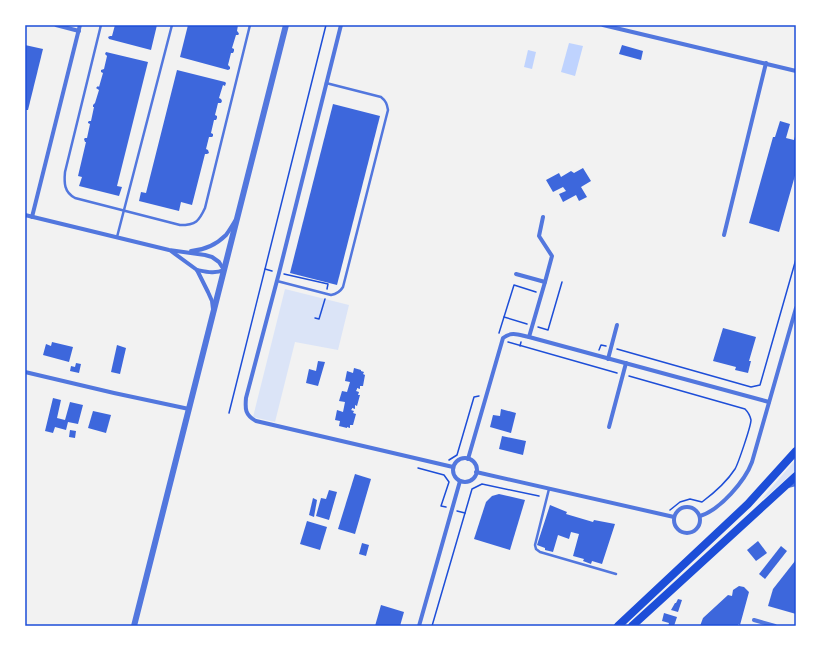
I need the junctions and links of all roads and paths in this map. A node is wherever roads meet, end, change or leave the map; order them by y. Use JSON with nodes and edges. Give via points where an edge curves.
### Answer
{"nodes":[{"id":1,"x":56,"y":25,"type":"edge"},
{"id":2,"x":80,"y":25,"type":"edge"},
{"id":3,"x":101,"y":25,"type":"edge"},
{"id":4,"x":172,"y":25,"type":"edge"},
{"id":5,"x":250,"y":25,"type":"edge"},
{"id":6,"x":286,"y":25,"type":"edge"},
{"id":7,"x":326,"y":25,"type":"edge"},
{"id":8,"x":341,"y":25,"type":"edge"},
{"id":9,"x":603,"y":25,"type":"edge"},
{"id":10,"x":79,"y":31,"type":"junction"},
{"id":11,"x":766,"y":63,"type":"junction"},
{"id":12,"x":796,"y":71,"type":"edge"},
{"id":13,"x":326,"y":83,"type":"junction"},
{"id":14,"x":124,"y":211,"type":"junction"},
{"id":15,"x":25,"y":215,"type":"edge"},
{"id":16,"x":32,"y":217,"type":"junction"},
{"id":17,"x":543,"y":217,"type":"dead end"},
{"id":18,"x":236,"y":219,"type":"junction"},
{"id":19,"x":724,"y":236,"type":"dead end"},
{"id":20,"x":117,"y":237,"type":"junction"},
{"id":21,"x":169,"y":250,"type":"junction"},
{"id":22,"x":796,"y":259,"type":"edge"},
{"id":23,"x":265,"y":269,"type":"junction"},
{"id":24,"x":197,"y":270,"type":"junction"},
{"id":25,"x":224,"y":270,"type":"junction"},
{"id":26,"x":279,"y":272,"type":"junction"},
{"id":27,"x":516,"y":274,"type":"dead end"},
{"id":28,"x":277,"y":281,"type":"junction"},
{"id":29,"x":545,"y":282,"type":"junction"},
{"id":30,"x":326,"y":294,"type":"junction"},
{"id":31,"x":796,"y":308,"type":"edge"},
{"id":32,"x":213,"y":312,"type":"junction"},
{"id":33,"x":315,"y":318,"type":"dead end"},
{"id":34,"x":617,"y":325,"type":"dead end"},
{"id":35,"x":529,"y":338,"type":"junction"},
{"id":36,"x":611,"y":348,"type":"junction"},
{"id":37,"x":597,"y":356,"type":"junction"},
{"id":38,"x":608,"y":359,"type":"junction"},
{"id":39,"x":626,"y":364,"type":"junction"},
{"id":40,"x":594,"y":367,"type":"dead end"},
{"id":41,"x":25,"y":372,"type":"edge"},
{"id":42,"x":481,"y":395,"type":"dead end"},
{"id":43,"x":769,"y":402,"type":"junction"},
{"id":44,"x":189,"y":409,"type":"junction"},
{"id":45,"x":229,"y":413,"type":"dead end"},
{"id":46,"x":609,"y":427,"type":"dead end"},
{"id":47,"x":796,"y":451,"type":"edge"},
{"id":48,"x":468,"y":459,"type":"junction"},
{"id":49,"x":447,"y":461,"type":"dead end"},
{"id":50,"x":418,"y":468,"type":"dead end"},
{"id":51,"x":453,"y":468,"type":"junction"},
{"id":52,"x":476,"y":472,"type":"junction"},
{"id":53,"x":796,"y":476,"type":"edge"},
{"id":54,"x":460,"y":481,"type":"junction"},
{"id":55,"x":796,"y":484,"type":"edge"},
{"id":56,"x":784,"y":487,"type":"junction"},
{"id":57,"x":549,"y":489,"type":"junction"},
{"id":58,"x":539,"y":496,"type":"dead end"},
{"id":59,"x":453,"y":510,"type":"junction"},
{"id":60,"x":465,"y":513,"type":"junction"},
{"id":61,"x":700,"y":516,"type":"junction"},
{"id":62,"x":674,"y":517,"type":"junction"},
{"id":63,"x":616,"y":574,"type":"dead end"},
{"id":64,"x":754,"y":620,"type":"dead end"},
{"id":65,"x":134,"y":626,"type":"edge"},
{"id":66,"x":419,"y":626,"type":"edge"},
{"id":67,"x":432,"y":626,"type":"edge"},
{"id":68,"x":618,"y":626,"type":"edge"},
{"id":69,"x":632,"y":626,"type":"edge"},
{"id":70,"x":776,"y":626,"type":"edge"}],
"edges":[{"from":1,"to":10,"type":"street"},
{"from":2,"to":10,"type":"street"},
{"from":3,"to":14,"type":"lane","via":[[65,172],[65,185],[70,195],[75,198]]},
{"from":4,"to":14,"type":"lane"},
{"from":5,"to":14,"type":"lane","via":[[205,208],[200,217],[195,223],[180,225]]},
{"from":6,"to":18,"type":"street"},
{"from":7,"to":23,"type":"path"},
{"from":8,"to":13,"type":"street"},
{"from":9,"to":11,"type":"street"},
{"from":10,"to":16,"type":"street"},
{"from":11,"to":12,"type":"street"},
{"from":11,"to":19,"type":"street"},
{"from":13,"to":26,"type":"street"},
{"from":13,"to":30,"type":"lane","via":[[381,97],[385,100],[388,110],[344,287],[336,294]]},
{"from":14,"to":20,"type":"lane"},
{"from":15,"to":16,"type":"street"},
{"from":16,"to":20,"type":"street"},
{"from":17,"to":29,"type":"street","via":[[539,236],[552,256]]},
{"from":18,"to":21,"type":"street","via":[[226,235],[212,246],[193,251]]},
{"from":18,"to":25,"type":"street"},
{"from":20,"to":21,"type":"street"},
{"from":21,"to":24,"type":"street"},
{"from":21,"to":25,"type":"street","via":[[212,257]]},
{"from":22,"to":36,"type":"path","via":[[760,385],[751,387]]},
{"from":23,"to":26,"type":"path"},
{"from":23,"to":45,"type":"path"},
{"from":24,"to":25,"type":"street","via":[[208,273]]},
{"from":24,"to":32,"type":"street","via":[[212,301]]},
{"from":25,"to":32,"type":"street"},
{"from":26,"to":28,"type":"street"},
{"from":26,"to":30,"type":"path","via":[[328,284]]},
{"from":27,"to":29,"type":"street"},
{"from":28,"to":30,"type":"lane"},
{"from":28,"to":51,"type":"street","via":[[246,398],[246,410],[250,418]]},
{"from":29,"to":35,"type":"street"},
{"from":30,"to":33,"type":"path","via":[[319,319]]},
{"from":31,"to":43,"type":"street"},
{"from":32,"to":44,"type":"street"},
{"from":34,"to":36,"type":"street"},
{"from":35,"to":37,"type":"street"},
{"from":35,"to":48,"type":"street","via":[[508,334],[503,338]]},
{"from":36,"to":37,"type":"path","via":[[601,345]]},
{"from":36,"to":38,"type":"street"},
{"from":37,"to":38,"type":"street"},
{"from":37,"to":40,"type":"path"},
{"from":38,"to":39,"type":"street"},
{"from":39,"to":43,"type":"street"},
{"from":39,"to":46,"type":"street"},
{"from":41,"to":44,"type":"street"},
{"from":42,"to":49,"type":"path","via":[[474,397],[457,455]]},
{"from":43,"to":61,"type":"street","via":[[749,471],[718,506]]},
{"from":44,"to":65,"type":"street"},
{"from":47,"to":68,"type":"main road","via":[[748,504]]},
{"from":48,"to":51,"type":"street","via":[[457,461]]},
{"from":48,"to":52,"type":"street","via":[[473,463]]},
{"from":50,"to":59,"type":"path","via":[[444,475],[449,482],[442,506]]},
{"from":51,"to":54,"type":"street","via":[[455,477]]},
{"from":52,"to":54,"type":"street","via":[[470,481]]},
{"from":52,"to":57,"type":"street"},
{"from":53,"to":56,"type":"main road"},
{"from":54,"to":59,"type":"street"},
{"from":55,"to":56,"type":"street"},
{"from":56,"to":69,"type":"main road"},
{"from":57,"to":62,"type":"street"},
{"from":57,"to":63,"type":"lane","via":[[536,549]]},
{"from":58,"to":60,"type":"path","via":[[482,484],[472,488]]},
{"from":59,"to":60,"type":"path"},
{"from":59,"to":66,"type":"street"},
{"from":60,"to":67,"type":"path"},
{"from":61,"to":62,"type":"street","via":[[695,509],[687,507],[679,510]]},
{"from":61,"to":62,"type":"street","via":[[698,528],[688,533],[677,528]]},
{"from":64,"to":70,"type":"street"}]}
